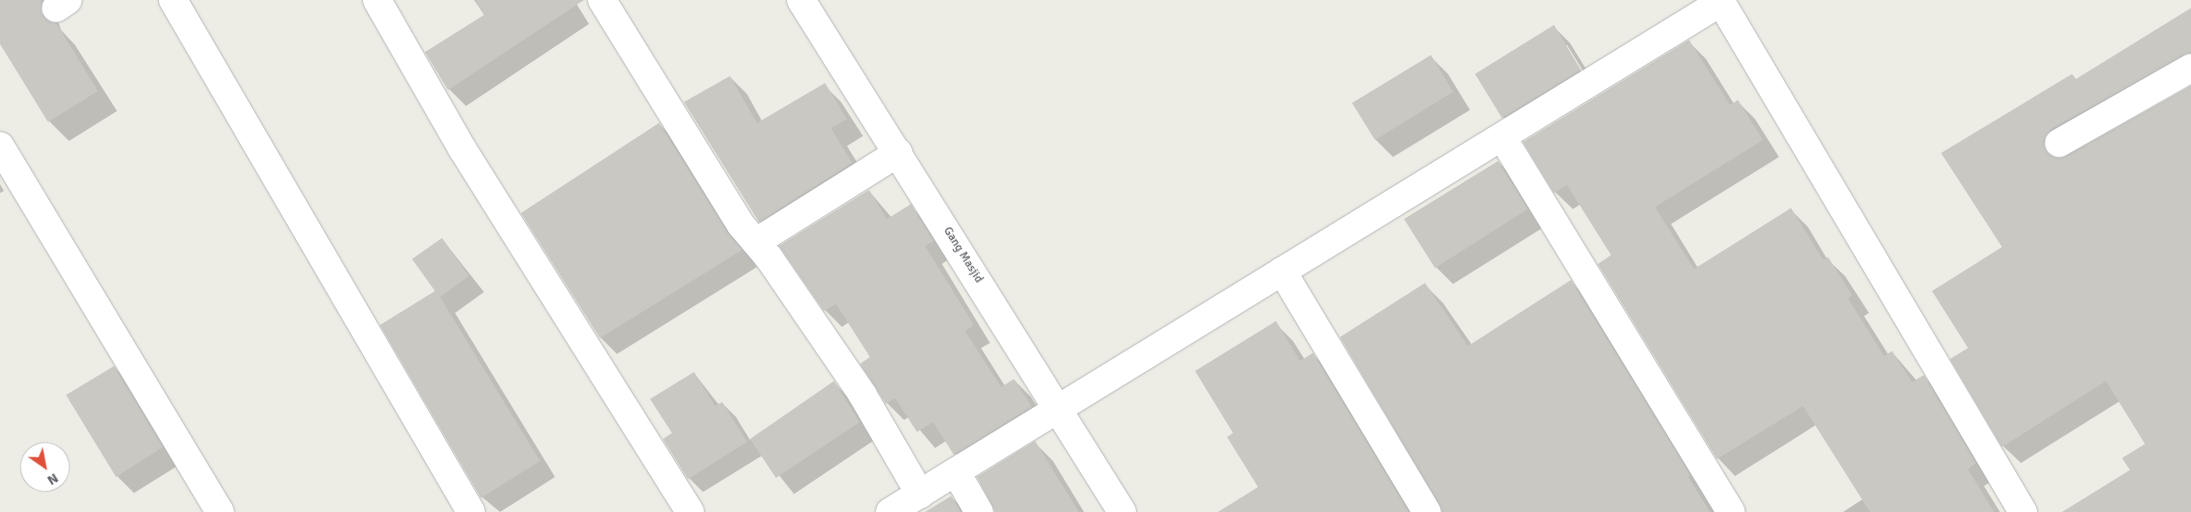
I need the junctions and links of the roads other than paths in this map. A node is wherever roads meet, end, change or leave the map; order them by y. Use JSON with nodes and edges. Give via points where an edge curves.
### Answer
{"nodes":[{"id":1,"x":172,"y":0,"type":"edge"},
{"id":2,"x":377,"y":0,"type":"edge"},
{"id":3,"x":602,"y":0,"type":"edge"},
{"id":4,"x":802,"y":0,"type":"edge"},
{"id":5,"x":2191,"y":68,"type":"edge"},
{"id":6,"x":1502,"y":137,"type":"junction"},
{"id":7,"x":2059,"y":143,"type":"dead end"},
{"id":8,"x":0,"y":146,"type":"edge"},
{"id":9,"x":898,"y":153,"type":"junction"},
{"id":10,"x":756,"y":242,"type":"junction"},
{"id":11,"x":1282,"y":271,"type":"junction"},
{"id":12,"x":1058,"y":409,"type":"junction"},
{"id":13,"x":957,"y":474,"type":"junction"},
{"id":14,"x":920,"y":494,"type":"junction"},
{"id":15,"x":220,"y":512,"type":"edge"},
{"id":16,"x":471,"y":512,"type":"edge"},
{"id":17,"x":690,"y":512,"type":"edge"},
{"id":18,"x":890,"y":512,"type":"edge"},
{"id":19,"x":979,"y":512,"type":"edge"},
{"id":20,"x":1122,"y":512,"type":"edge"},
{"id":21,"x":1427,"y":512,"type":"edge"},
{"id":22,"x":1731,"y":512,"type":"edge"},
{"id":23,"x":2023,"y":512,"type":"edge"}],
"edges":[{"from":1,"to":16,"type":"street"},
{"from":2,"to":17,"type":"street","via":[[463,150]]},
{"from":3,"to":10,"type":"street","via":[[742,225]]},
{"from":4,"to":9,"type":"street","name":"Gang Masjid"},
{"from":5,"to":7,"type":"street"},
{"from":6,"to":11,"type":"street"},
{"from":6,"to":22,"type":"street"},
{"from":6,"to":23,"type":"street","via":[[1721,2]]},
{"from":8,"to":15,"type":"street"},
{"from":9,"to":10,"type":"street"},
{"from":9,"to":12,"type":"street","name":"Gang Masjid"},
{"from":10,"to":14,"type":"street","via":[[862,394]]},
{"from":11,"to":12,"type":"street"},
{"from":11,"to":21,"type":"street"},
{"from":12,"to":13,"type":"street"},
{"from":12,"to":20,"type":"street","name":"Gang Masjid"},
{"from":13,"to":14,"type":"street"},
{"from":13,"to":19,"type":"street"},
{"from":14,"to":18,"type":"street"}]}
